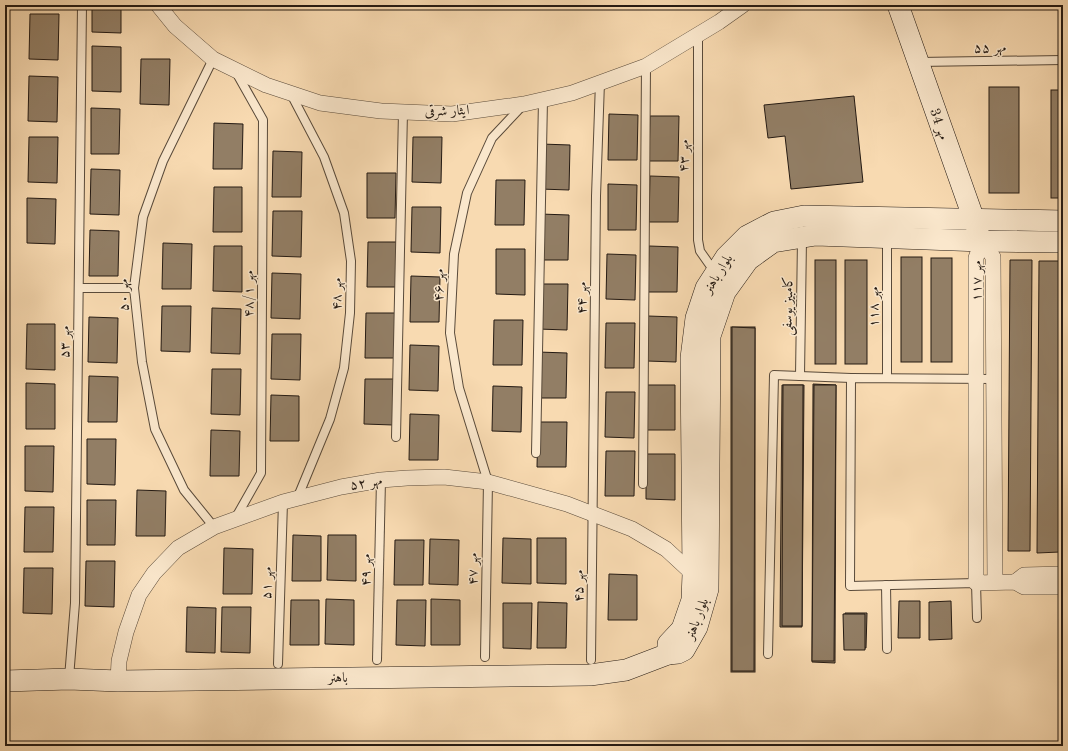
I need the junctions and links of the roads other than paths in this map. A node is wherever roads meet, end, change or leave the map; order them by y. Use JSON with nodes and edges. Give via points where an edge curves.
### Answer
{"nodes":[{"id":1,"x":82,"y":5,"type":"edge"},
{"id":2,"x":158,"y":5,"type":"edge"},
{"id":3,"x":743,"y":5,"type":"edge"},
{"id":4,"x":898,"y":5,"type":"edge"},
{"id":5,"x":698,"y":35,"type":"junction"},
{"id":6,"x":213,"y":59,"type":"junction"},
{"id":7,"x":1063,"y":60,"type":"edge"},
{"id":8,"x":918,"y":62,"type":"junction"},
{"id":9,"x":646,"y":66,"type":"junction"},
{"id":10,"x":235,"y":70,"type":"junction"},
{"id":11,"x":600,"y":82,"type":"junction"},
{"id":12,"x":290,"y":93,"type":"junction"},
{"id":13,"x":543,"y":100,"type":"junction"},
{"id":14,"x":524,"y":104,"type":"junction"},
{"id":15,"x":403,"y":112,"type":"junction"},
{"id":16,"x":973,"y":220,"type":"junction"},
{"id":17,"x":1063,"y":221,"type":"edge"},
{"id":18,"x":802,"y":237,"type":"junction"},
{"id":19,"x":887,"y":237,"type":"junction"},
{"id":20,"x":982,"y":242,"type":"junction"},
{"id":21,"x":1063,"y":242,"type":"edge"},
{"id":22,"x":716,"y":273,"type":"junction"},
{"id":23,"x":79,"y":288,"type":"junction"},
{"id":24,"x":134,"y":288,"type":"junction"},
{"id":25,"x":800,"y":376,"type":"junction"},
{"id":26,"x":851,"y":378,"type":"junction"},
{"id":27,"x":887,"y":378,"type":"junction"},
{"id":28,"x":977,"y":379,"type":"junction"},
{"id":29,"x":994,"y":379,"type":"junction"},
{"id":30,"x":396,"y":437,"type":"dead end"},
{"id":31,"x":536,"y":453,"type":"dead end"},
{"id":32,"x":381,"y":480,"type":"junction"},
{"id":33,"x":488,"y":482,"type":"junction"},
{"id":34,"x":643,"y":484,"type":"dead end"},
{"id":35,"x":290,"y":500,"type":"junction"},
{"id":36,"x":593,"y":513,"type":"junction"},
{"id":37,"x":235,"y":519,"type":"junction"},
{"id":38,"x":214,"y":527,"type":"junction"},
{"id":39,"x":693,"y":574,"type":"junction"},
{"id":40,"x":1063,"y":574,"type":"edge"},
{"id":41,"x":976,"y":582,"type":"junction"},
{"id":42,"x":995,"y":582,"type":"junction"},
{"id":43,"x":1015,"y":582,"type":"junction"},
{"id":44,"x":886,"y":585,"type":"junction"},
{"id":45,"x":1063,"y":587,"type":"edge"},
{"id":46,"x":977,"y":618,"type":"dead end"},
{"id":47,"x":887,"y":649,"type":"dead end"},
{"id":48,"x":668,"y":654,"type":"junction"},
{"id":49,"x":768,"y":654,"type":"dead end"},
{"id":50,"x":485,"y":657,"type":"dead end"},
{"id":51,"x":377,"y":660,"type":"dead end"},
{"id":52,"x":592,"y":660,"type":"dead end"},
{"id":53,"x":278,"y":664,"type":"dead end"},
{"id":54,"x":69,"y":679,"type":"junction"},
{"id":55,"x":118,"y":680,"type":"junction"},
{"id":56,"x":5,"y":681,"type":"edge"}],
"edges":[{"from":1,"to":23,"type":"lane","name":"مهر ۵۳"},
{"from":2,"to":6,"type":"street","name":"ایثار شرقی","via":[[175,26]]},
{"from":3,"to":5,"type":"street","name":"ایثار شرقی"},
{"from":4,"to":8,"type":"main road","name":"مهر 34"},
{"from":5,"to":9,"type":"street","name":"ایثار شرقی"},
{"from":5,"to":22,"type":"lane","name":"مهر ۴۳","via":[[698,240],[700,250]]},
{"from":6,"to":10,"type":"street","name":"ایثار شرقی"},
{"from":6,"to":24,"type":"lane","name":"مهر ۵۰","via":[[164,161],[143,217]]},
{"from":7,"to":8,"type":"lane","name":"مهر ۵۵"},
{"from":8,"to":16,"type":"main road","name":"مهر 34"},
{"from":9,"to":11,"type":"street","name":"ایثار شرقی"},
{"from":9,"to":34,"type":"lane"},
{"from":10,"to":12,"type":"street","name":"ایثار شرقی"},
{"from":10,"to":37,"type":"lane","name":"مهر ۴۸/۱","via":[[263,120],[263,128],[261,473]]},
{"from":11,"to":13,"type":"street","name":"ایثار شرقی","via":[[572,93]]},
{"from":11,"to":36,"type":"lane","name":"مهر ۴۴","via":[[596,196]]},
{"from":12,"to":15,"type":"street","name":"ایثار شرقی","via":[[320,103]]},
{"from":12,"to":35,"type":"lane","name":"مهر ۴۸","via":[[324,157],[344,213],[351,261],[350,313],[344,368],[330,418]]},
{"from":13,"to":14,"type":"street","name":"ایثار شرقی"},
{"from":13,"to":31,"type":"lane"},
{"from":14,"to":15,"type":"street","name":"ایثار شرقی","via":[[452,114]]},
{"from":14,"to":33,"type":"lane","name":"مهر ۴۶","via":[[492,138],[467,193],[454,254],[450,333],[459,388]]},
{"from":15,"to":30,"type":"lane"},
{"from":16,"to":17,"type":"main road","name":"بلوار باهنر"},
{"from":16,"to":20,"type":"main road","name":"مهر 34"},
{"from":16,"to":22,"type":"main road","name":"بلوار باهنر","via":[[804,216],[774,222],[746,236],[726,257]]},
{"from":18,"to":19,"type":"main road","name":"بلوار باهنر"},
{"from":18,"to":25,"type":"lane","name":"کامبیز یوسفی"},
{"from":18,"to":48,"type":"main road","name":"بلوار باهنر","via":[[772,242],[748,260],[725,292],[710,336],[708,589],[697,627],[684,650]]},
{"from":19,"to":20,"type":"main road","name":"بلوار باهنر"},
{"from":19,"to":27,"type":"lane","name":"مهر ۱۱۸"},
{"from":20,"to":21,"type":"main road","name":"بلوار باهنر"},
{"from":20,"to":28,"type":"street","name":"مهر ۱۱۷","via":[[976,258]]},
{"from":20,"to":29,"type":"street","name":"مهر ۱۱۷","via":[[993,256]]},
{"from":22,"to":39,"type":"main road","name":"بلوار باهنر","via":[[706,288],[696,318],[691,358]]},
{"from":23,"to":24,"type":"lane"},
{"from":23,"to":54,"type":"lane","name":"مهر ۵۳","via":[[75,602]]},
{"from":24,"to":38,"type":"lane","name":"مهر ۵۰","via":[[142,362],[155,429],[184,490]]},
{"from":25,"to":26,"type":"lane"},
{"from":25,"to":49,"type":"lane","via":[[774,375]]},
{"from":26,"to":27,"type":"lane"},
{"from":26,"to":44,"type":"lane","via":[[850,586]]},
{"from":27,"to":28,"type":"lane"},
{"from":28,"to":29,"type":"lane"},
{"from":28,"to":41,"type":"street","name":"مهر ۱۱۷"},
{"from":29,"to":42,"type":"street","name":"مهر ۱۱۷"},
{"from":32,"to":33,"type":"street","name":"مهر ۵۲","via":[[444,477]]},
{"from":32,"to":35,"type":"street","name":"مهر ۵۲"},
{"from":32,"to":51,"type":"lane","name":"مهر ۴۹"},
{"from":33,"to":36,"type":"street","name":"مهر ۵۲"},
{"from":33,"to":50,"type":"lane","name":"مهر ۴۷"},
{"from":35,"to":37,"type":"street","name":"مهر ۵۲"},
{"from":35,"to":53,"type":"lane","name":"مهر ۵۱"},
{"from":36,"to":39,"type":"street","name":"مهر ۵۲","via":[[632,529],[666,549]]},
{"from":36,"to":52,"type":"lane","name":"مهر ۴۵"},
{"from":37,"to":38,"type":"street","name":"مهر ۵۲"},
{"from":38,"to":55,"type":"street","name":"مهر ۵۲","via":[[178,548],[154,573],[139,596],[126,632],[119,661]]},
{"from":39,"to":48,"type":"main road","name":"بلوار باهنر","via":[[692,600],[682,629],[668,644]]},
{"from":40,"to":43,"type":"street","via":[[1024,575]]},
{"from":41,"to":42,"type":"street"},
{"from":41,"to":44,"type":"lane"},
{"from":41,"to":46,"type":"lane","name":"مهر ۱۱۷"},
{"from":42,"to":43,"type":"street"},
{"from":43,"to":45,"type":"street","via":[[1024,587]]},
{"from":44,"to":47,"type":"lane"},
{"from":48,"to":55,"type":"main road","name":"باهنر","via":[[626,670],[590,675]]},
{"from":54,"to":55,"type":"main road","name":"باهنر"},
{"from":54,"to":56,"type":"main road","name":"باهنر"}]}
